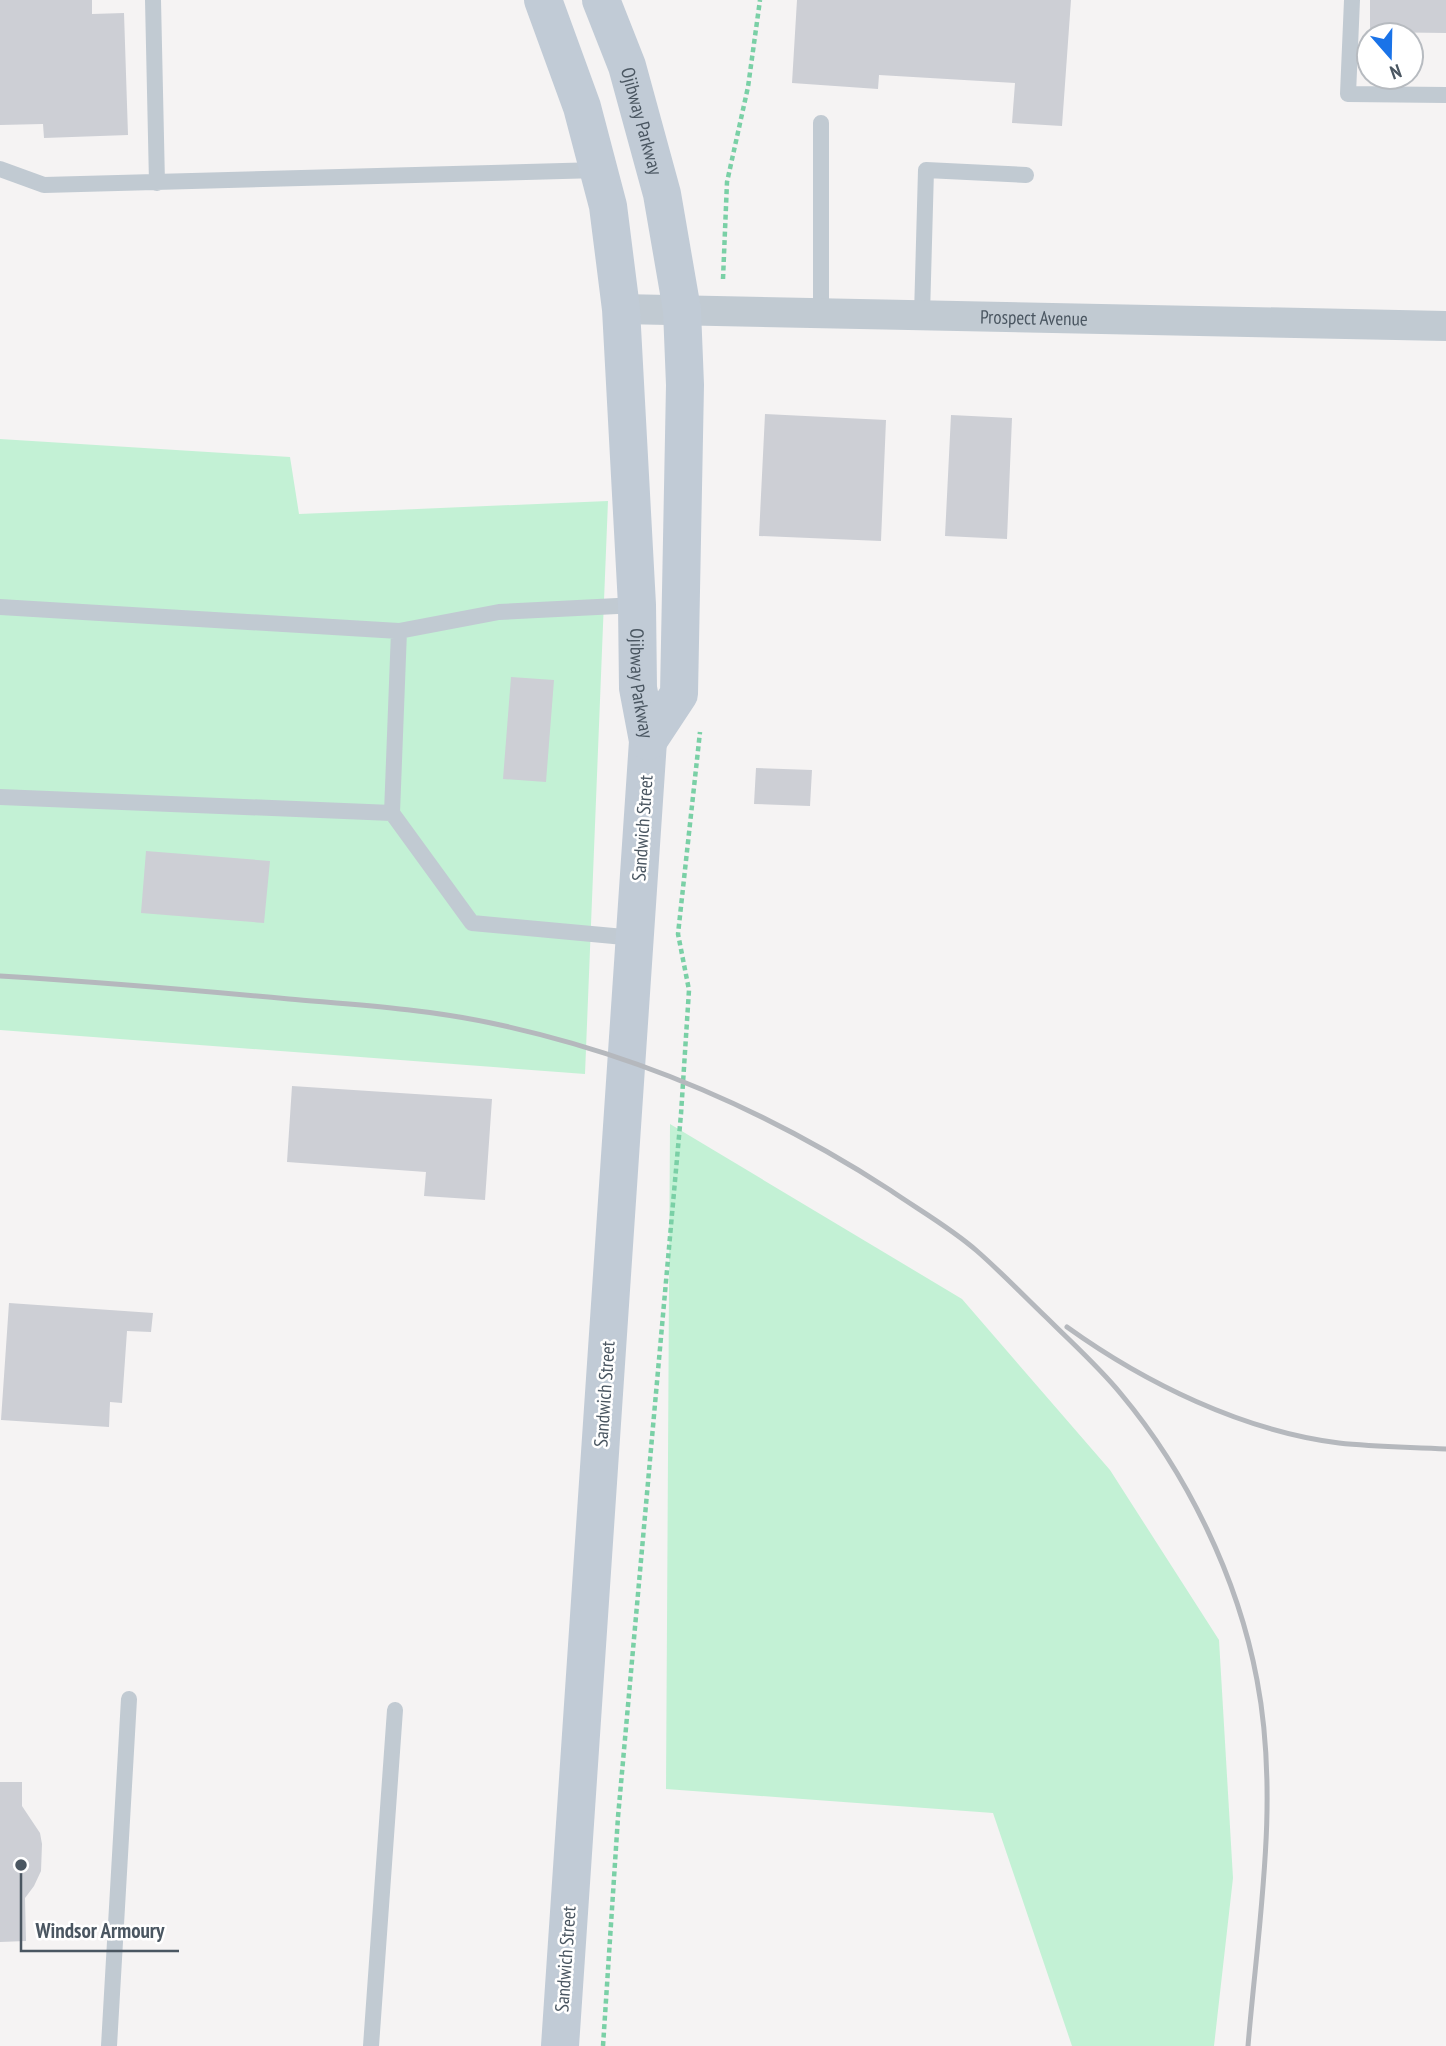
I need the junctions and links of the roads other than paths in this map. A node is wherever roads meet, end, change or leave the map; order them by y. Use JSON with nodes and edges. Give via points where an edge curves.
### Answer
{"nodes":[{"id":1,"x":153,"y":0,"type":"edge"},
{"id":2,"x":542,"y":0,"type":"edge"},
{"id":3,"x":601,"y":0,"type":"edge"},
{"id":4,"x":1352,"y":0,"type":"edge"},
{"id":5,"x":1446,"y":95,"type":"edge"},
{"id":6,"x":821,"y":123,"type":"dead end"},
{"id":7,"x":0,"y":169,"type":"edge"},
{"id":8,"x":599,"y":170,"type":"junction"},
{"id":9,"x":1026,"y":175,"type":"dead end"},
{"id":10,"x":158,"y":183,"type":"junction"},
{"id":11,"x":621,"y":309,"type":"junction"},
{"id":12,"x":682,"y":310,"type":"junction"},
{"id":13,"x":821,"y":315,"type":"junction"},
{"id":14,"x":922,"y":315,"type":"junction"},
{"id":15,"x":1446,"y":326,"type":"edge"},
{"id":16,"x":637,"y":605,"type":"junction"},
{"id":17,"x":0,"y":607,"type":"edge"},
{"id":18,"x":399,"y":631,"type":"junction"},
{"id":19,"x":648,"y":741,"type":"junction"},
{"id":20,"x":0,"y":797,"type":"edge"},
{"id":21,"x":392,"y":813,"type":"junction"},
{"id":22,"x":635,"y":938,"type":"junction"},
{"id":23,"x":129,"y":1699,"type":"dead end"},
{"id":24,"x":395,"y":1710,"type":"dead end"},
{"id":25,"x":109,"y":2046,"type":"edge"},
{"id":26,"x":370,"y":2046,"type":"edge"},
{"id":27,"x":559,"y":2046,"type":"edge"}],
"edges":[{"from":1,"to":10,"type":"lane"},
{"from":2,"to":8,"type":"main road","name":"Ojibway Parkway","via":[[582,107]]},
{"from":3,"to":12,"type":"main road","name":"Ojibway Parkway","via":[[627,66],[662,194]]},
{"from":4,"to":5,"type":"lane","via":[[1348,94]]},
{"from":6,"to":13,"type":"lane"},
{"from":7,"to":10,"type":"lane","via":[[44,186]]},
{"from":8,"to":10,"type":"lane"},
{"from":8,"to":11,"type":"main road","name":"Ojibway Parkway"},
{"from":9,"to":14,"type":"lane","via":[[926,170]]},
{"from":11,"to":12,"type":"street","name":"Prospect Avenue"},
{"from":11,"to":16,"type":"main road","name":"Ojibway Parkway"},
{"from":12,"to":13,"type":"street","name":"Prospect Avenue"},
{"from":12,"to":19,"type":"main road","name":"Ojibway Parkway","via":[[685,385],[679,694]]},
{"from":13,"to":14,"type":"street","name":"Prospect Avenue"},
{"from":14,"to":15,"type":"street","name":"Prospect Avenue"},
{"from":16,"to":18,"type":"lane","via":[[499,612]]},
{"from":16,"to":19,"type":"main road","name":"Ojibway Parkway","via":[[638,688]]},
{"from":17,"to":18,"type":"lane"},
{"from":18,"to":21,"type":"lane"},
{"from":19,"to":22,"type":"main road","name":"Sandwich Street"},
{"from":20,"to":21,"type":"lane"},
{"from":21,"to":22,"type":"lane","via":[[472,923]]},
{"from":22,"to":27,"type":"main road","name":"Sandwich Street"},
{"from":23,"to":25,"type":"lane"},
{"from":24,"to":26,"type":"lane"}]}
